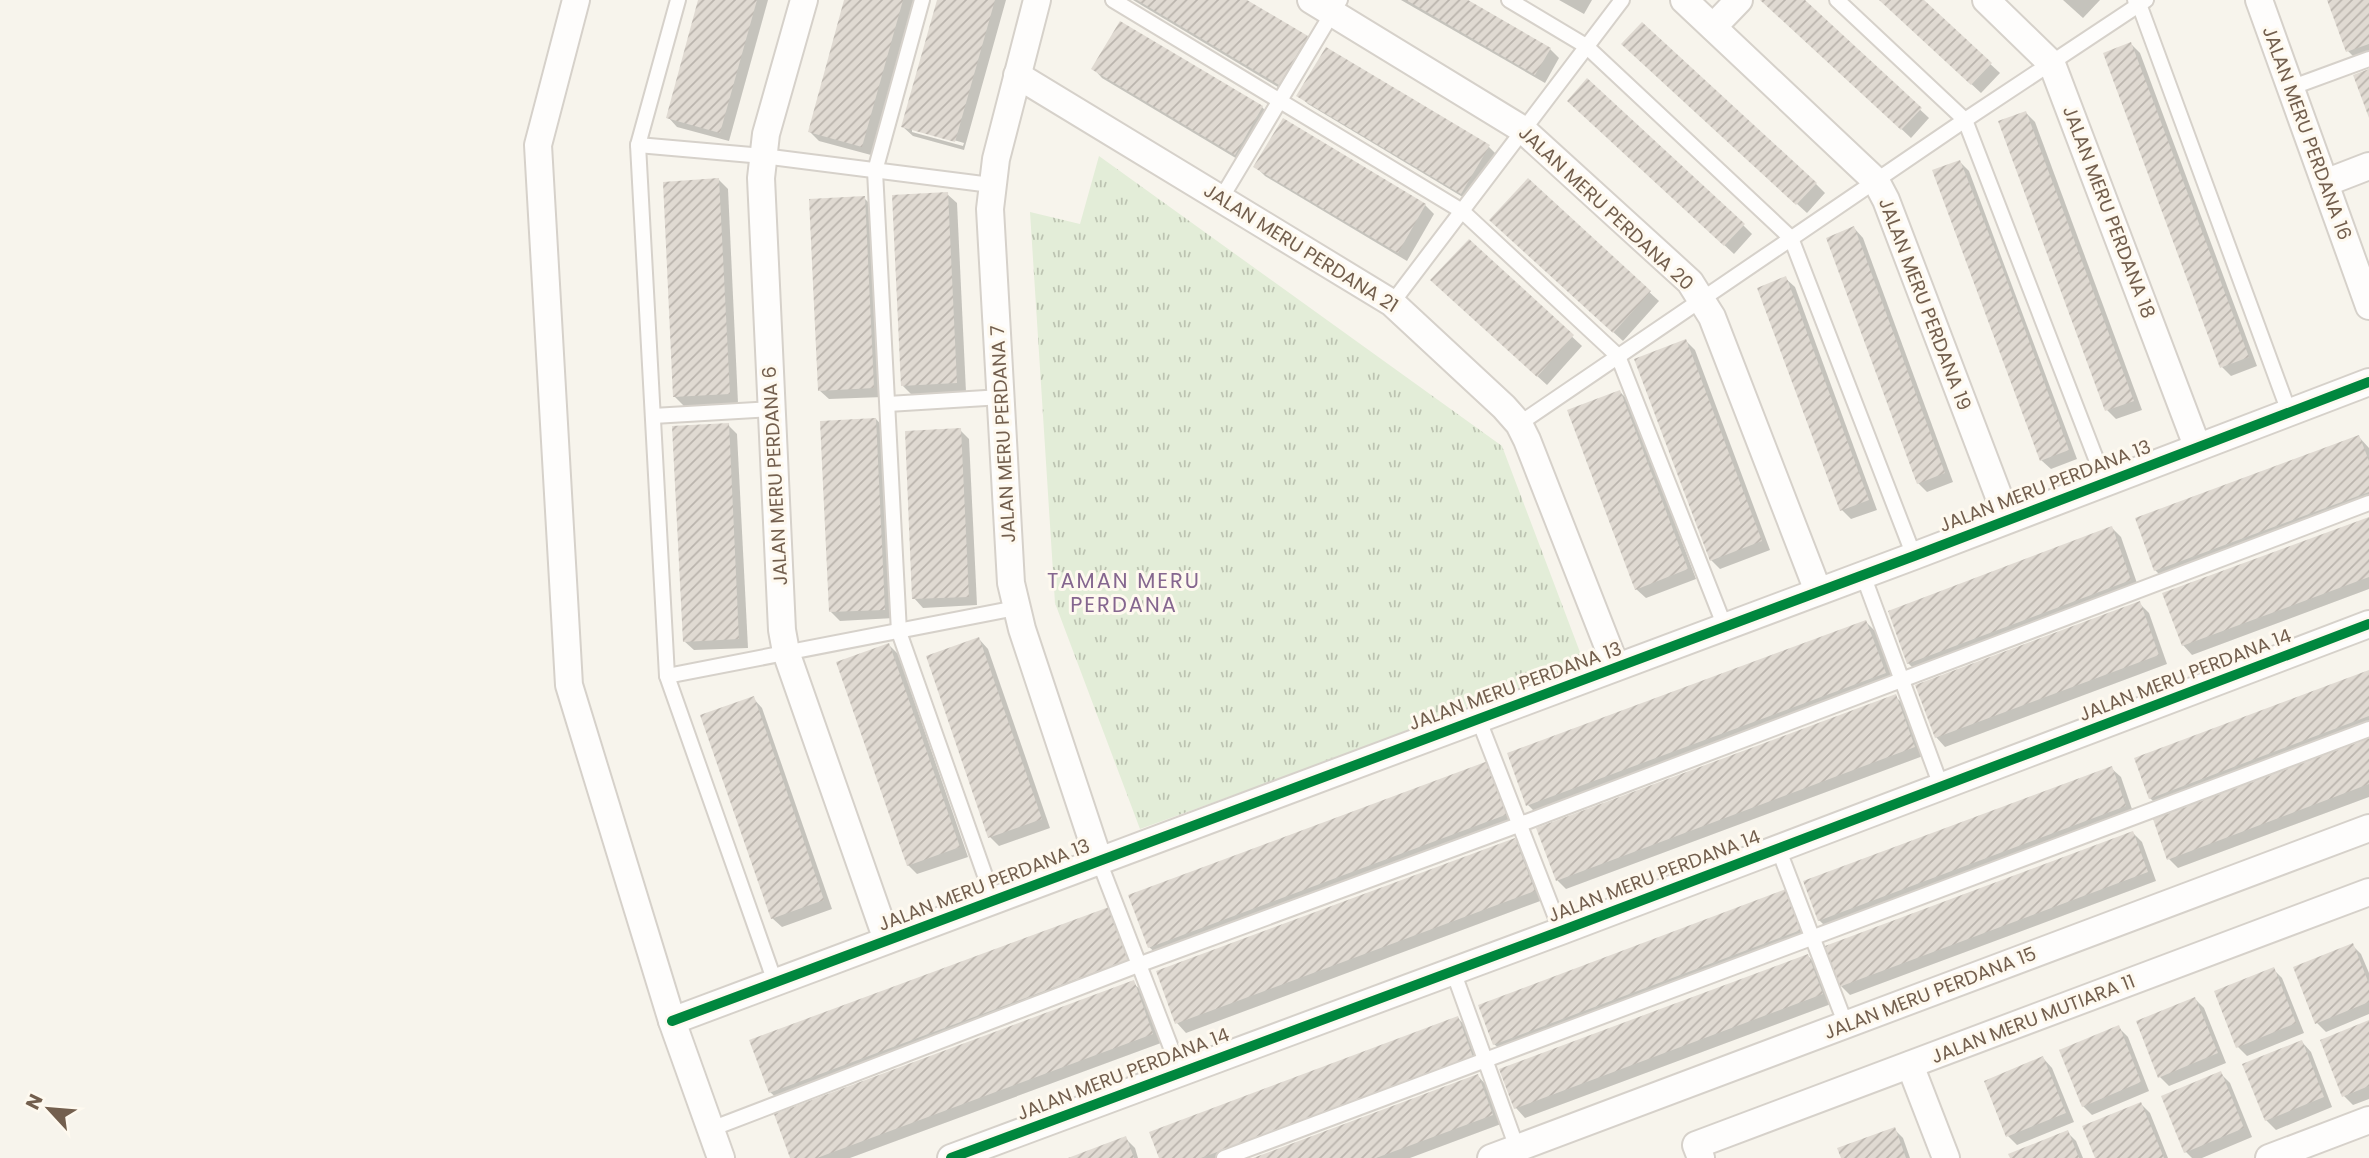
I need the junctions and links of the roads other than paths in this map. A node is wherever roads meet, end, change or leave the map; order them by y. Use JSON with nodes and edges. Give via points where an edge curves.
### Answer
{"nodes":[{"id":1,"x":576,"y":0,"type":"edge"},
{"id":2,"x":678,"y":0,"type":"edge"},
{"id":3,"x":804,"y":0,"type":"edge"},
{"id":4,"x":922,"y":0,"type":"edge"},
{"id":5,"x":1037,"y":0,"type":"edge"},
{"id":6,"x":1113,"y":0,"type":"edge"},
{"id":7,"x":1509,"y":0,"type":"edge"},
{"id":8,"x":1622,"y":0,"type":"edge"},
{"id":9,"x":1684,"y":0,"type":"edge"},
{"id":10,"x":1739,"y":0,"type":"edge"},
{"id":11,"x":1837,"y":0,"type":"edge"},
{"id":12,"x":1986,"y":0,"type":"edge"},
{"id":13,"x":2259,"y":0,"type":"edge"},
{"id":14,"x":2140,"y":1,"type":"edge"},
{"id":15,"x":1327,"y":4,"type":"edge"},
{"id":16,"x":1713,"y":27,"type":"junction"},
{"id":17,"x":1586,"y":46,"type":"junction"},
{"id":18,"x":2369,"y":59,"type":"edge"},
{"id":19,"x":2052,"y":64,"type":"junction"},
{"id":20,"x":1017,"y":75,"type":"junction"},
{"id":21,"x":2290,"y":88,"type":"junction"},
{"id":22,"x":1280,"y":100,"type":"junction"},
{"id":23,"x":1965,"y":120,"type":"junction"},
{"id":24,"x":1522,"y":129,"type":"junction"},
{"id":25,"x":638,"y":145,"type":"junction"},
{"id":26,"x":762,"y":156,"type":"junction"},
{"id":27,"x":2369,"y":166,"type":"edge"},
{"id":28,"x":875,"y":171,"type":"junction"},
{"id":29,"x":1876,"y":181,"type":"junction"},
{"id":30,"x":2325,"y":183,"type":"junction"},
{"id":31,"x":991,"y":185,"type":"junction"},
{"id":32,"x":1222,"y":197,"type":"junction"},
{"id":33,"x":1462,"y":211,"type":"junction"},
{"id":34,"x":1791,"y":238,"type":"junction"},
{"id":35,"x":1703,"y":300,"type":"junction"},
{"id":36,"x":1392,"y":303,"type":"junction"},
{"id":37,"x":2369,"y":306,"type":"edge"},
{"id":38,"x":1618,"y":356,"type":"junction"},
{"id":39,"x":2369,"y":382,"type":"edge"},
{"id":40,"x":1002,"y":397,"type":"junction"},
{"id":41,"x":888,"y":404,"type":"junction"},
{"id":42,"x":772,"y":409,"type":"junction"},
{"id":43,"x":2289,"y":412,"type":"junction"},
{"id":44,"x":653,"y":416,"type":"junction"},
{"id":45,"x":1519,"y":424,"type":"junction"},
{"id":46,"x":2197,"y":446,"type":"junction"},
{"id":47,"x":2105,"y":482,"type":"junction"},
{"id":48,"x":2369,"y":503,"type":"edge"},
{"id":49,"x":2007,"y":518,"type":"junction"},
{"id":50,"x":1914,"y":556,"type":"junction"},
{"id":51,"x":1863,"y":575,"type":"junction"},
{"id":52,"x":1818,"y":591,"type":"junction"},
{"id":53,"x":1016,"y":607,"type":"junction"},
{"id":54,"x":2369,"y":624,"type":"edge"},
{"id":55,"x":1725,"y":627,"type":"junction"},
{"id":56,"x":899,"y":632,"type":"junction"},
{"id":57,"x":786,"y":652,"type":"junction"},
{"id":58,"x":1616,"y":667,"type":"junction"},
{"id":59,"x":667,"y":676,"type":"junction"},
{"id":60,"x":1903,"y":679,"type":"junction"},
{"id":61,"x":1478,"y":718,"type":"junction"},
{"id":62,"x":2369,"y":729,"type":"edge"},
{"id":63,"x":1941,"y":786,"type":"junction"},
{"id":64,"x":1521,"y":824,"type":"junction"},
{"id":65,"x":2369,"y":828,"type":"edge"},
{"id":66,"x":1778,"y":848,"type":"junction"},
{"id":67,"x":1099,"y":861,"type":"junction"},
{"id":68,"x":2369,"y":892,"type":"edge"},
{"id":69,"x":994,"y":901,"type":"junction"},
{"id":70,"x":1561,"y":931,"type":"junction"},
{"id":71,"x":1812,"y":937,"type":"junction"},
{"id":72,"x":887,"y":940,"type":"junction"},
{"id":73,"x":1138,"y":965,"type":"junction"},
{"id":74,"x":1453,"y":971,"type":"junction"},
{"id":75,"x":775,"y":982,"type":"junction"},
{"id":76,"x":672,"y":1021,"type":"junction"},
{"id":77,"x":1846,"y":1025,"type":"junction"},
{"id":78,"x":1485,"y":1060,"type":"junction"},
{"id":79,"x":1910,"y":1065,"type":"junction"},
{"id":80,"x":1180,"y":1071,"type":"junction"},
{"id":81,"x":2369,"y":1120,"type":"edge"},
{"id":82,"x":711,"y":1129,"type":"junction"},
{"id":83,"x":1517,"y":1148,"type":"junction"},
{"id":84,"x":1698,"y":1152,"type":"edge"},
{"id":85,"x":721,"y":1158,"type":"edge"},
{"id":86,"x":951,"y":1158,"type":"edge"},
{"id":87,"x":1224,"y":1158,"type":"edge"},
{"id":88,"x":1491,"y":1158,"type":"edge"},
{"id":89,"x":1946,"y":1158,"type":"edge"},
{"id":90,"x":2269,"y":1158,"type":"edge"}],
"edges":[{"from":1,"to":76,"type":"street","via":[[538,145],[569,685]]},
{"from":2,"to":25,"type":"lane"},
{"from":3,"to":26,"type":"street","name":"JALAN MERU PERDANA 6"},
{"from":4,"to":28,"type":"lane"},
{"from":5,"to":20,"type":"street","name":"JALAN MERU PERDANA 7"},
{"from":6,"to":22,"type":"lane"},
{"from":7,"to":17,"type":"lane"},
{"from":8,"to":17,"type":"lane"},
{"from":9,"to":16,"type":"street","name":"JALAN MERU PERDANA 19"},
{"from":10,"to":16,"type":"street"},
{"from":11,"to":23,"type":"lane"},
{"from":12,"to":19,"type":"street","name":"JALAN MERU PERDANA 18"},
{"from":13,"to":21,"type":"street","name":"JALAN MERU PERDANA 16"},
{"from":14,"to":19,"type":"lane"},
{"from":14,"to":43,"type":"lane"},
{"from":15,"to":22,"type":"lane"},
{"from":15,"to":24,"type":"street","name":"JALAN MERU PERDANA 20"},
{"from":16,"to":29,"type":"street","name":"JALAN MERU PERDANA 19"},
{"from":17,"to":24,"type":"lane"},
{"from":17,"to":34,"type":"lane"},
{"from":18,"to":21,"type":"lane"},
{"from":19,"to":23,"type":"lane"},
{"from":19,"to":46,"type":"street","name":"JALAN MERU PERDANA 18"},
{"from":20,"to":31,"type":"street","name":"JALAN MERU PERDANA 7"},
{"from":20,"to":32,"type":"street","name":"JALAN MERU PERDANA 21"},
{"from":21,"to":30,"type":"street","name":"JALAN MERU PERDANA 16"},
{"from":22,"to":32,"type":"lane"},
{"from":22,"to":33,"type":"lane"},
{"from":23,"to":29,"type":"lane"},
{"from":23,"to":47,"type":"lane"},
{"from":24,"to":33,"type":"lane"},
{"from":24,"to":35,"type":"street","name":"JALAN MERU PERDANA 20","via":[[1690,282]]},
{"from":25,"to":26,"type":"lane"},
{"from":25,"to":44,"type":"lane"},
{"from":26,"to":28,"type":"lane"},
{"from":26,"to":42,"type":"street","name":"JALAN MERU PERDANA 6"},
{"from":27,"to":30,"type":"street"},
{"from":28,"to":31,"type":"lane"},
{"from":28,"to":41,"type":"lane"},
{"from":29,"to":34,"type":"lane"},
{"from":29,"to":49,"type":"street","name":"JALAN MERU PERDANA 19"},
{"from":30,"to":37,"type":"street","name":"JALAN MERU PERDANA 16"},
{"from":31,"to":40,"type":"street","name":"JALAN MERU PERDANA 7"},
{"from":32,"to":36,"type":"street","name":"JALAN MERU PERDANA 21"},
{"from":33,"to":36,"type":"lane"},
{"from":33,"to":38,"type":"lane"},
{"from":34,"to":35,"type":"lane"},
{"from":34,"to":50,"type":"lane"},
{"from":35,"to":38,"type":"lane"},
{"from":35,"to":52,"type":"street","name":"JALAN MERU PERDANA 20"},
{"from":36,"to":45,"type":"street","name":"JALAN MERU PERDANA 21"},
{"from":38,"to":45,"type":"lane"},
{"from":38,"to":55,"type":"lane"},
{"from":39,"to":43,"type":"street","name":"JALAN MERU PERDANA 13"},
{"from":40,"to":41,"type":"lane"},
{"from":40,"to":53,"type":"street","name":"JALAN MERU PERDANA 7"},
{"from":41,"to":56,"type":"lane"},
{"from":42,"to":44,"type":"lane"},
{"from":42,"to":57,"type":"street","name":"JALAN MERU PERDANA 6"},
{"from":43,"to":46,"type":"street","name":"JALAN MERU PERDANA 13"},
{"from":44,"to":59,"type":"lane"},
{"from":45,"to":58,"type":"street","name":"JALAN MERU PERDANA 21"},
{"from":46,"to":47,"type":"street","name":"JALAN MERU PERDANA 13"},
{"from":47,"to":49,"type":"street","name":"JALAN MERU PERDANA 13"},
{"from":48,"to":60,"type":"lane"},
{"from":49,"to":50,"type":"street","name":"JALAN MERU PERDANA 13"},
{"from":50,"to":51,"type":"street","name":"JALAN MERU PERDANA 13"},
{"from":51,"to":52,"type":"street","name":"JALAN MERU PERDANA 13"},
{"from":51,"to":60,"type":"lane"},
{"from":52,"to":55,"type":"street","name":"JALAN MERU PERDANA 13"},
{"from":53,"to":56,"type":"lane"},
{"from":53,"to":67,"type":"street","name":"JALAN MERU PERDANA 7"},
{"from":54,"to":63,"type":"street","name":"JALAN MERU PERDANA 14"},
{"from":55,"to":58,"type":"street","name":"JALAN MERU PERDANA 13"},
{"from":56,"to":57,"type":"lane"},
{"from":56,"to":69,"type":"lane"},
{"from":57,"to":59,"type":"lane"},
{"from":57,"to":72,"type":"street","name":"JALAN MERU PERDANA 6"},
{"from":58,"to":61,"type":"street","name":"JALAN MERU PERDANA 13"},
{"from":59,"to":75,"type":"lane"},
{"from":60,"to":63,"type":"lane"},
{"from":60,"to":64,"type":"lane"},
{"from":61,"to":64,"type":"lane"},
{"from":61,"to":67,"type":"street","name":"JALAN MERU PERDANA 13"},
{"from":62,"to":71,"type":"lane"},
{"from":63,"to":66,"type":"street","name":"JALAN MERU PERDANA 14"},
{"from":64,"to":70,"type":"lane"},
{"from":64,"to":73,"type":"lane"},
{"from":65,"to":77,"type":"street","name":"JALAN MERU PERDANA 15"},
{"from":66,"to":70,"type":"street","name":"JALAN MERU PERDANA 14"},
{"from":66,"to":71,"type":"lane"},
{"from":67,"to":69,"type":"street","name":"JALAN MERU PERDANA 13"},
{"from":67,"to":73,"type":"lane"},
{"from":68,"to":79,"type":"street","name":"JALAN MERU MUTIARA 11"},
{"from":69,"to":72,"type":"street","name":"JALAN MERU PERDANA 13"},
{"from":70,"to":74,"type":"street","name":"JALAN MERU PERDANA 14"},
{"from":71,"to":77,"type":"lane"},
{"from":71,"to":78,"type":"lane"},
{"from":72,"to":75,"type":"street","name":"JALAN MERU PERDANA 13"},
{"from":73,"to":80,"type":"lane"},
{"from":73,"to":82,"type":"lane"},
{"from":74,"to":78,"type":"lane"},
{"from":74,"to":80,"type":"street","name":"JALAN MERU PERDANA 14"},
{"from":75,"to":76,"type":"street","name":"JALAN MERU PERDANA 13"},
{"from":76,"to":82,"type":"street"},
{"from":77,"to":83,"type":"street","name":"JALAN MERU PERDANA 15"},
{"from":78,"to":83,"type":"lane"},
{"from":78,"to":87,"type":"lane"},
{"from":79,"to":84,"type":"street","name":"JALAN MERU MUTIARA 11"},
{"from":79,"to":89,"type":"street"},
{"from":80,"to":86,"type":"street","name":"JALAN MERU PERDANA 14"},
{"from":81,"to":90,"type":"street"},
{"from":82,"to":85,"type":"street"},
{"from":83,"to":88,"type":"street","name":"JALAN MERU PERDANA 15"}]}
